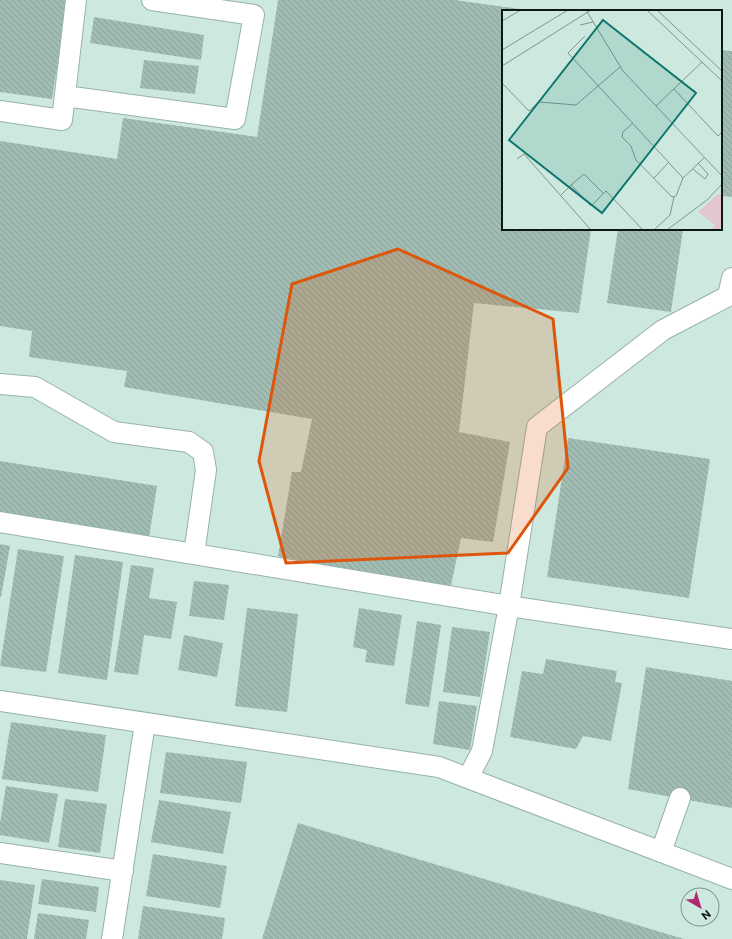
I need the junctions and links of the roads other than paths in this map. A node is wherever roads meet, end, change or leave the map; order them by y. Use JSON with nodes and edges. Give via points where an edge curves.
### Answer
{"nodes":[{"id":1,"x":76,"y":0,"type":"edge"},
{"id":2,"x":152,"y":0,"type":"edge"},
{"id":3,"x":255,"y":8,"type":"edge"},
{"id":4,"x":65,"y":96,"type":"junction"},
{"id":5,"x":0,"y":111,"type":"edge"},
{"id":6,"x":732,"y":278,"type":"edge"},
{"id":7,"x":0,"y":384,"type":"edge"},
{"id":8,"x":0,"y":522,"type":"edge"},
{"id":9,"x":194,"y":554,"type":"junction"},
{"id":10,"x":509,"y":606,"type":"junction"},
{"id":11,"x":732,"y":639,"type":"edge"},
{"id":12,"x":0,"y":701,"type":"edge"},
{"id":13,"x":145,"y":723,"type":"junction"},
{"id":14,"x":468,"y":778,"type":"junction"},
{"id":15,"x":680,"y":798,"type":"dead end"},
{"id":16,"x":661,"y":852,"type":"junction"},
{"id":17,"x":0,"y":853,"type":"edge"},
{"id":18,"x":123,"y":871,"type":"junction"},
{"id":19,"x":732,"y":879,"type":"edge"},
{"id":20,"x":112,"y":939,"type":"edge"}],
"edges":[{"from":1,"to":4,"type":"street"},
{"from":2,"to":3,"type":"street"},
{"from":3,"to":4,"type":"street","via":[[235,119]]},
{"from":4,"to":5,"type":"street","via":[[62,120]]},
{"from":6,"to":10,"type":"street","via":[[728,296],[663,330],[537,427]]},
{"from":7,"to":9,"type":"street","via":[[35,387],[114,432],[189,442],[203,452],[206,470]]},
{"from":8,"to":9,"type":"street"},
{"from":9,"to":10,"type":"street"},
{"from":10,"to":11,"type":"street"},
{"from":10,"to":14,"type":"street","via":[[482,751]]},
{"from":12,"to":13,"type":"street"},
{"from":13,"to":14,"type":"street","via":[[439,767]]},
{"from":13,"to":18,"type":"street"},
{"from":14,"to":16,"type":"street"},
{"from":15,"to":16,"type":"street"},
{"from":16,"to":19,"type":"street"},
{"from":17,"to":18,"type":"street"},
{"from":18,"to":20,"type":"street"}]}
